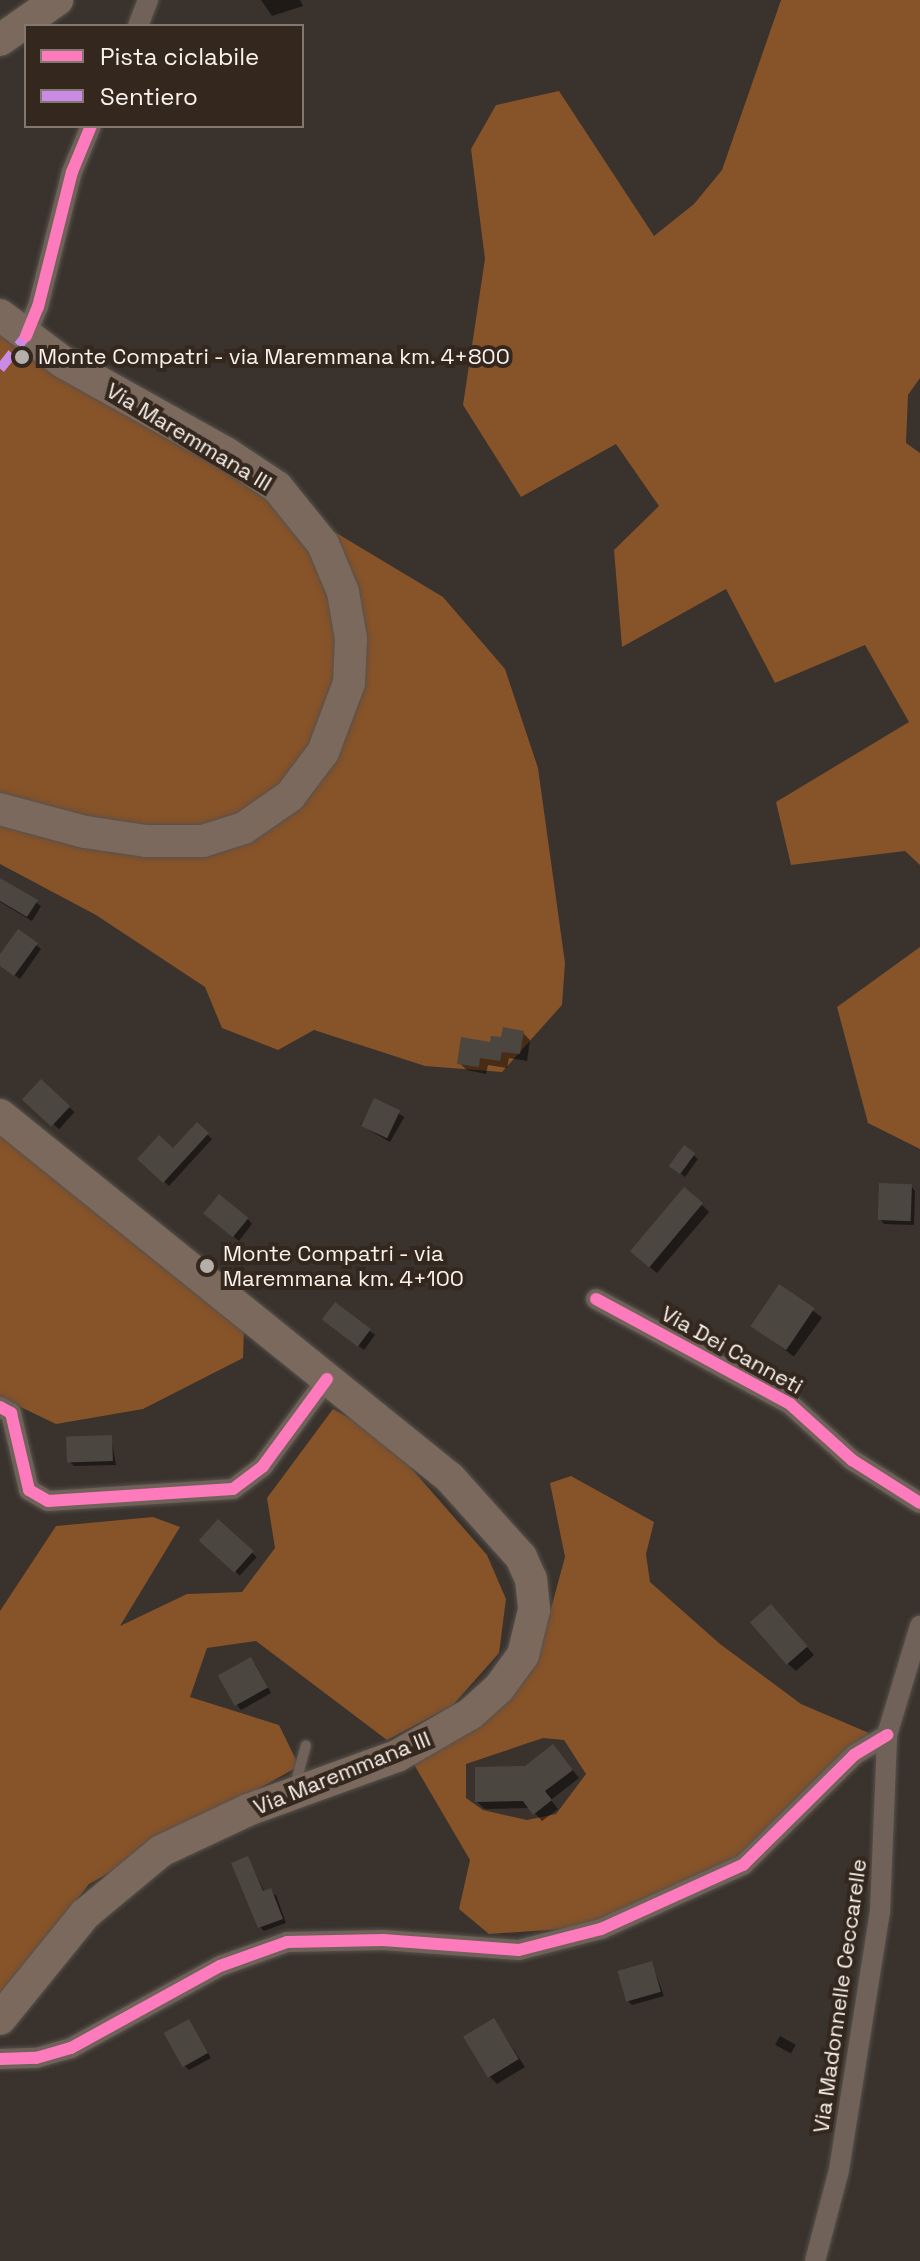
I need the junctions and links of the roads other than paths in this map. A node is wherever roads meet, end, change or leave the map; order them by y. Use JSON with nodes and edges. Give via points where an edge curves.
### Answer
{"nodes":[{"id":1,"x":57,"y":0,"type":"edge"},
{"id":2,"x":148,"y":0,"type":"edge"},
{"id":3,"x":139,"y":24,"type":"edge"},
{"id":4,"x":0,"y":40,"type":"edge"},
{"id":5,"x":90,"y":128,"type":"edge"},
{"id":6,"x":0,"y":315,"type":"edge"},
{"id":7,"x":26,"y":336,"type":"junction"},
{"id":8,"x":0,"y":809,"type":"edge"},
{"id":9,"x":0,"y":1115,"type":"edge"},
{"id":10,"x":596,"y":1299,"type":"dead end"},
{"id":11,"x":327,"y":1379,"type":"junction"},
{"id":12,"x":0,"y":1407,"type":"edge"},
{"id":13,"x":920,"y":1503,"type":"edge"},
{"id":14,"x":920,"y":1626,"type":"edge"},
{"id":15,"x":887,"y":1735,"type":"junction"},
{"id":16,"x":306,"y":1745,"type":"dead end"},
{"id":17,"x":292,"y":1793,"type":"junction"},
{"id":18,"x":0,"y":2019,"type":"edge"},
{"id":19,"x":0,"y":2059,"type":"edge"},
{"id":20,"x":815,"y":2261,"type":"edge"}],
"edges":[{"from":1,"to":4,"type":"main road"},
{"from":2,"to":3,"type":"street"},
{"from":5,"to":7,"type":"street","via":[[72,172]]},
{"from":6,"to":7,"type":"main road","name":"Via Maremmana III"},
{"from":7,"to":8,"type":"main road","name":"Via Maremmana III","via":[[245,464],[288,498],[312,526],[334,568],[348,617],[351,662],[340,715],[323,752],[290,796],[244,828],[203,841],[146,841],[85,832]]},
{"from":9,"to":11,"type":"main road","name":"Via Maremmana III"},
{"from":10,"to":13,"type":"street","name":"Via Dei Canneti","via":[[790,1404],[852,1460]]},
{"from":11,"to":12,"type":"street","via":[[263,1466],[233,1489],[48,1501],[29,1490],[11,1413]]},
{"from":11,"to":17,"type":"main road","name":"Via Maremmana III","via":[[450,1478],[504,1535],[531,1579],[533,1619],[518,1664],[470,1714],[397,1756]]},
{"from":14,"to":15,"type":"street","name":"Via Madonnelle Ceccarelle"},
{"from":15,"to":19,"type":"street","via":[[854,1755],[772,1842],[743,1865],[601,1929],[519,1950],[383,1940],[287,1942],[220,1966],[71,2048],[36,2058]]},
{"from":15,"to":20,"type":"street","name":"Via Madonnelle Ceccarelle","via":[[881,1902],[842,2151]]},
{"from":16,"to":17,"type":"lane"},
{"from":17,"to":18,"type":"main road","name":"Via Maremmana III","via":[[189,1835],[128,1874],[85,1914]]}]}
